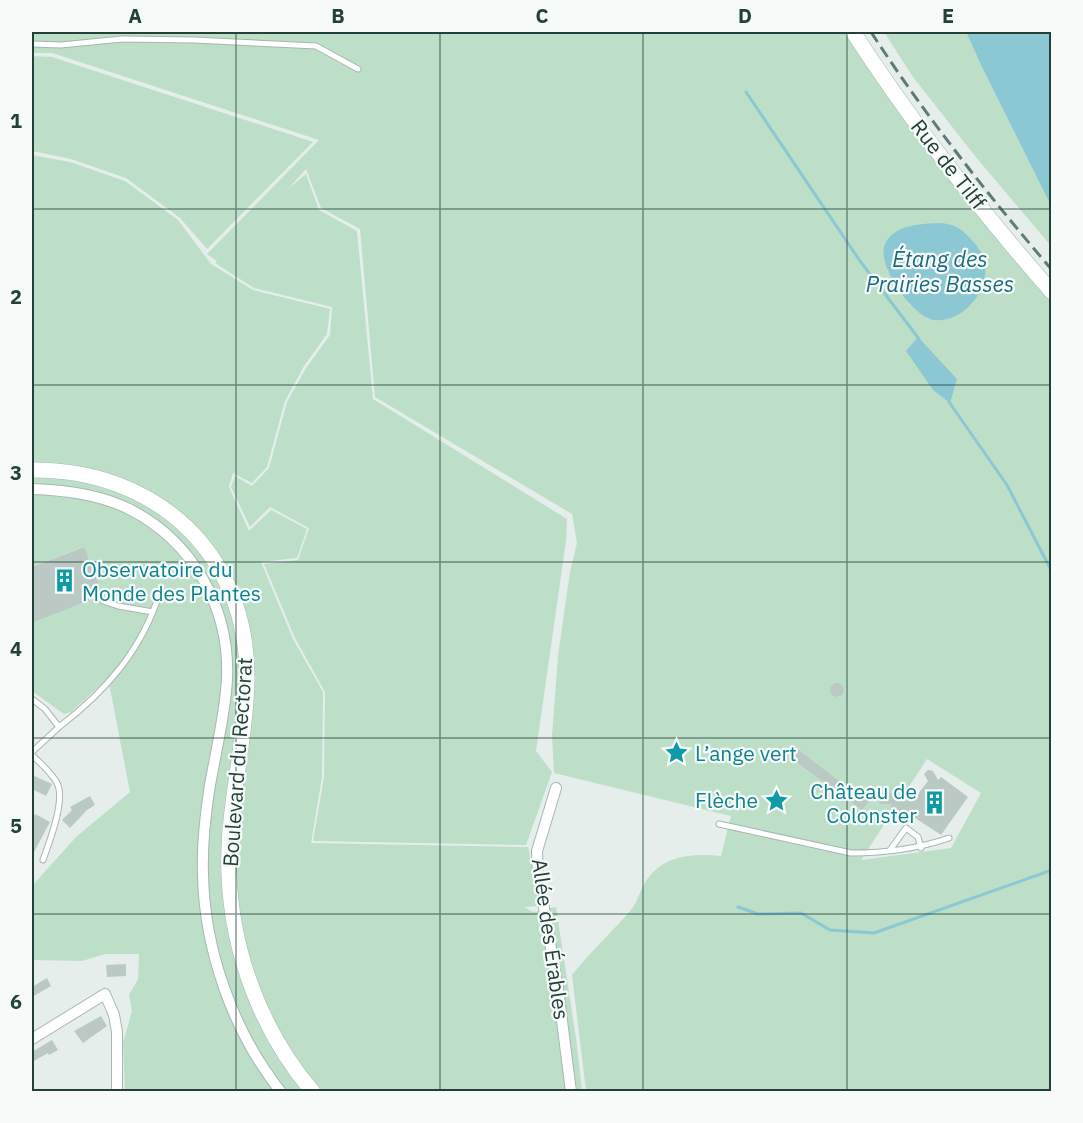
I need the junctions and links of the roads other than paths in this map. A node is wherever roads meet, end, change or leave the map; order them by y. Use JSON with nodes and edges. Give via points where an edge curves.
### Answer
{"nodes":[{"id":1,"x":854,"y":32,"type":"edge"},
{"id":2,"x":32,"y":44,"type":"edge"},
{"id":3,"x":358,"y":69,"type":"dead end"},
{"id":4,"x":1052,"y":292,"type":"edge"},
{"id":5,"x":32,"y":470,"type":"edge"},
{"id":6,"x":32,"y":489,"type":"edge"},
{"id":7,"x":160,"y":592,"type":"dead end"},
{"id":8,"x":103,"y":601,"type":"dead end"},
{"id":9,"x":153,"y":612,"type":"junction"},
{"id":10,"x":32,"y":699,"type":"edge"},
{"id":11,"x":59,"y":727,"type":"junction"},
{"id":12,"x":32,"y":753,"type":"edge"},
{"id":13,"x":556,"y":788,"type":"dead end"},
{"id":14,"x":719,"y":824,"type":"dead end"},
{"id":15,"x":949,"y":838,"type":"dead end"},
{"id":16,"x":921,"y":848,"type":"junction"},
{"id":17,"x":890,"y":850,"type":"junction"},
{"id":18,"x":43,"y":860,"type":"dead end"},
{"id":19,"x":32,"y":1038,"type":"edge"},
{"id":20,"x":117,"y":1092,"type":"edge"},
{"id":21,"x":280,"y":1092,"type":"edge"},
{"id":22,"x":313,"y":1092,"type":"edge"},
{"id":23,"x":571,"y":1092,"type":"edge"}],
"edges":[{"from":1,"to":4,"type":"main road","name":"Rue de Tilff","via":[[935,149]]},
{"from":2,"to":3,"type":"lane","via":[[122,39],[316,46]]},
{"from":5,"to":22,"type":"main road","name":"Boulevard du Rectorat","via":[[95,477],[146,497],[182,521],[209,552],[227,582],[240,616],[247,665],[229,850],[236,932],[264,1016]]},
{"from":6,"to":21,"type":"street","via":[[88,496],[122,506],[142,517],[185,552],[215,601],[225,638],[227,680],[206,814],[204,899],[213,948],[231,1003],[250,1045]]},
{"from":7,"to":9,"type":"lane"},
{"from":8,"to":9,"type":"lane"},
{"from":9,"to":11,"type":"lane","via":[[121,669],[84,708]]},
{"from":10,"to":11,"type":"lane"},
{"from":11,"to":12,"type":"lane"},
{"from":12,"to":18,"type":"lane","via":[[58,787],[56,823]]},
{"from":13,"to":23,"type":"street","name":"Allée des Érables","via":[[537,851],[538,873]]},
{"from":14,"to":17,"type":"lane","via":[[851,853]]},
{"from":15,"to":16,"type":"lane"},
{"from":16,"to":17,"type":"lane"},
{"from":16,"to":17,"type":"lane","via":[[918,837],[906,828]]},
{"from":19,"to":20,"type":"street","via":[[105,994],[117,1032]]}]}
